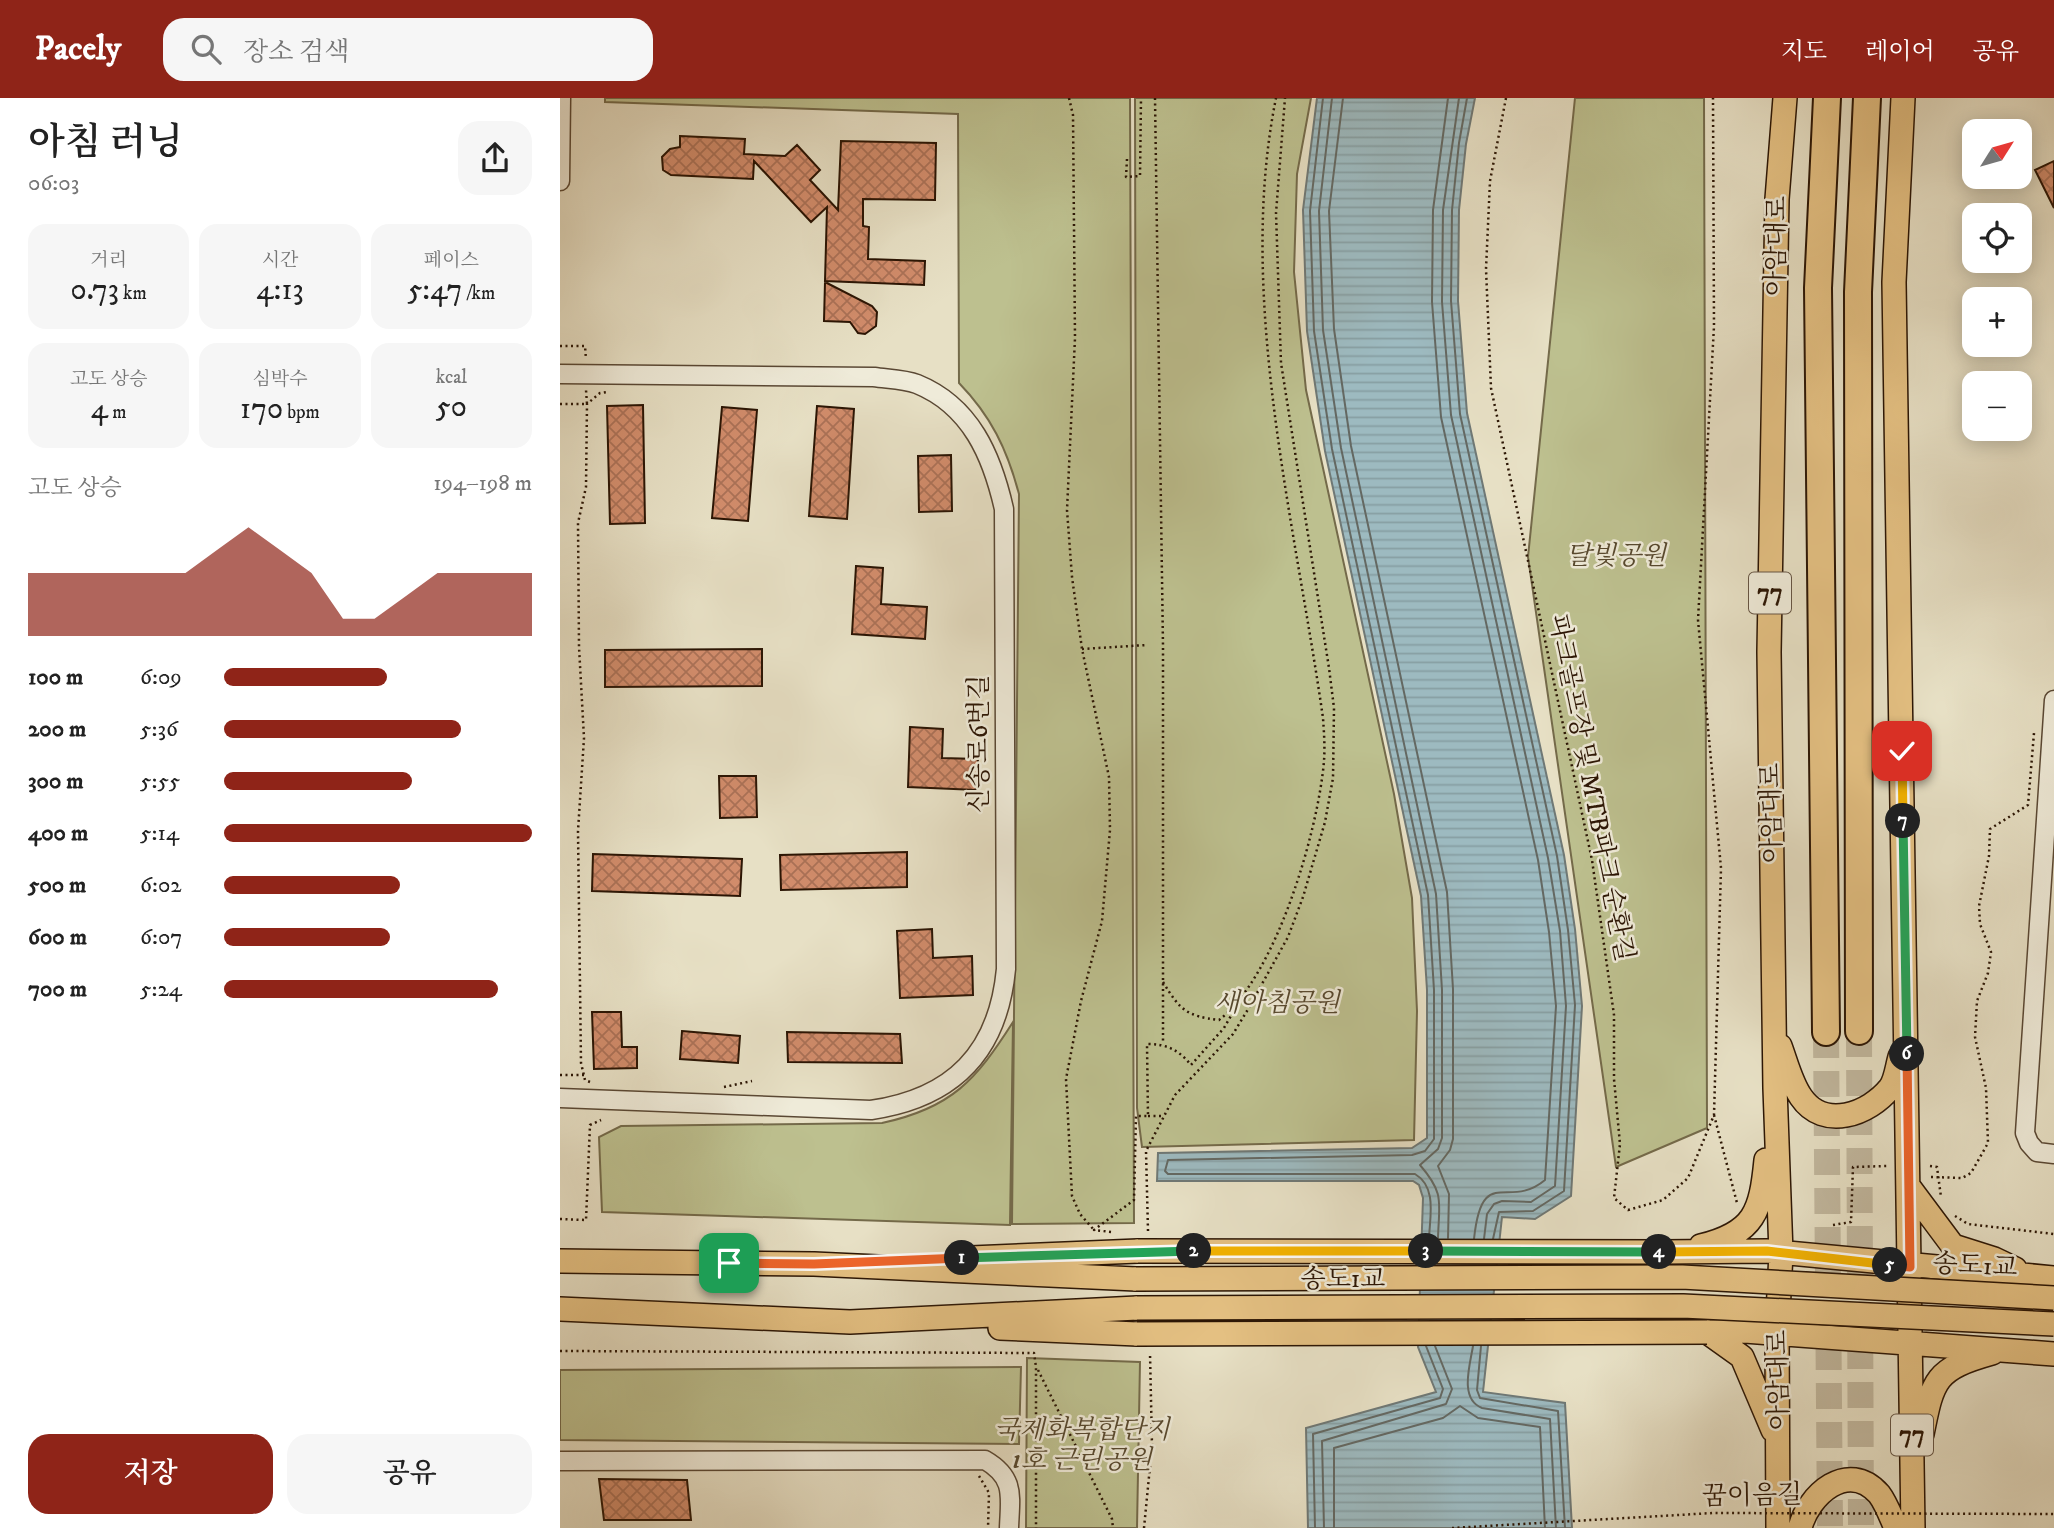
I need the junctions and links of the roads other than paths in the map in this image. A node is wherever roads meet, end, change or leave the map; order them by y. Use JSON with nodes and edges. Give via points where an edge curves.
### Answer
{"nodes":[{"id":1,"x":561,"y":98,"type":"edge"},
{"id":2,"x":1785,"y":98,"type":"edge"},
{"id":3,"x":1827,"y":98,"type":"edge"},
{"id":4,"x":1867,"y":98,"type":"edge"},
{"id":5,"x":1903,"y":98,"type":"edge"},
{"id":6,"x":560,"y":181,"type":"edge"},
{"id":7,"x":560,"y":374,"type":"edge"},
{"id":8,"x":2054,"y":701,"type":"edge"},
{"id":9,"x":1859,"y":1031,"type":"tunnel mouth"},
{"id":10,"x":1826,"y":1032,"type":"tunnel mouth"},
{"id":11,"x":1906,"y":1033,"type":"junction"},
{"id":12,"x":1774,"y":1034,"type":"junction"},
{"id":13,"x":1775,"y":1088,"type":"junction"},
{"id":14,"x":560,"y":1098,"type":"edge"},
{"id":15,"x":2054,"y":1154,"type":"edge"},
{"id":16,"x":1909,"y":1187,"type":"junction"},
{"id":17,"x":1663,"y":1252,"type":"junction"},
{"id":18,"x":1781,"y":1253,"type":"junction"},
{"id":19,"x":560,"y":1261,"type":"edge"},
{"id":20,"x":814,"y":1264,"type":"junction"},
{"id":21,"x":1910,"y":1267,"type":"junction"},
{"id":22,"x":2031,"y":1276,"type":"junction"},
{"id":23,"x":2054,"y":1278,"type":"edge"},
{"id":24,"x":2054,"y":1298,"type":"edge"},
{"id":25,"x":560,"y":1309,"type":"edge"},
{"id":26,"x":850,"y":1322,"type":"junction"},
{"id":27,"x":2054,"y":1324,"type":"edge"},
{"id":28,"x":1707,"y":1332,"type":"junction"},
{"id":29,"x":1777,"y":1333,"type":"junction"},
{"id":30,"x":1912,"y":1342,"type":"junction"},
{"id":31,"x":2004,"y":1350,"type":"junction"},
{"id":32,"x":2054,"y":1354,"type":"edge"},
{"id":33,"x":1780,"y":1449,"type":"junction"},
{"id":34,"x":560,"y":1461,"type":"edge"},
{"id":35,"x":1912,"y":1475,"type":"junction"},
{"id":36,"x":1009,"y":1528,"type":"edge"},
{"id":37,"x":1778,"y":1528,"type":"edge"},
{"id":38,"x":1800,"y":1528,"type":"edge"},
{"id":39,"x":1896,"y":1528,"type":"edge"},
{"id":40,"x":1913,"y":1528,"type":"edge"}],
"edges":[{"from":1,"to":6,"type":"street"},
{"from":2,"to":12,"type":"main road","name":"아암대로","number":"77","via":[[1777,199],[1769,652]]},
{"from":3,"to":10,"type":"highway","name":"아암대로","via":[[1818,288]]},
{"from":4,"to":9,"type":"highway","via":[[1858,292]]},
{"from":5,"to":11,"type":"main road","number":"77","via":[[1894,282]]},
{"from":7,"to":14,"type":"street","name":"신송로6번길","via":[[905,381],[944,398],[981,439],[995,469],[1004,509],[1006,970],[1003,1003],[970,1063],[943,1088],[906,1105],[871,1110]]},
{"from":8,"to":15,"type":"street","via":[[2025,1133],[2037,1152]]},
{"from":11,"to":12,"type":"main road","via":[[1892,1086],[1868,1110],[1844,1117],[1819,1112],[1801,1098]]},
{"from":11,"to":16,"type":"main road","number":"77"},
{"from":12,"to":13,"type":"main road","name":"아암대로","number":"77"},
{"from":13,"to":17,"type":"main road","via":[[1762,1200],[1751,1219],[1743,1228],[1704,1245]]},
{"from":13,"to":18,"type":"main road","name":"아암대로","number":"77"},
{"from":16,"to":21,"type":"main road","number":"77"},
{"from":16,"to":22,"type":"main road","via":[[1953,1247]]},
{"from":17,"to":18,"type":"main road"},
{"from":17,"to":20,"type":"main road","bridge":true,"via":[[1138,1251]]},
{"from":18,"to":21,"type":"main road"},
{"from":18,"to":29,"type":"main road","name":"아암대로","number":"77"},
{"from":19,"to":20,"type":"main road"},
{"from":20,"to":24,"type":"main road","name":"송도1교","bridge":true,"via":[[1136,1279],[1682,1277]]},
{"from":21,"to":22,"type":"main road"},
{"from":21,"to":30,"type":"main road","number":"77"},
{"from":22,"to":23,"type":"main road"},
{"from":25,"to":26,"type":"main road"},
{"from":26,"to":27,"type":"main road","name":"송도1교","bridge":true,"via":[[1136,1308],[1683,1306]]},
{"from":26,"to":28,"type":"main road","bridge":true,"via":[[1137,1334]]},
{"from":28,"to":29,"type":"main road"},
{"from":28,"to":33,"type":"main road","via":[[1742,1357]]},
{"from":29,"to":30,"type":"main road"},
{"from":29,"to":33,"type":"main road","name":"아암대로","number":"77"},
{"from":30,"to":31,"type":"main road"},
{"from":30,"to":35,"type":"main road","number":"77"},
{"from":31,"to":32,"type":"main road"},
{"from":31,"to":35,"type":"main road","via":[[1966,1360],[1940,1376],[1931,1390]]},
{"from":33,"to":37,"type":"main road","name":"아암대로","number":"77"},
{"from":34,"to":36,"type":"street","via":[[985,1460],[1001,1469],[1010,1486]]},
{"from":35,"to":40,"type":"main road","number":"77"},
{"from":38,"to":39,"type":"main road","via":[[1805,1509],[1818,1492],[1835,1481],[1849,1480],[1867,1484],[1880,1496]]}]}
